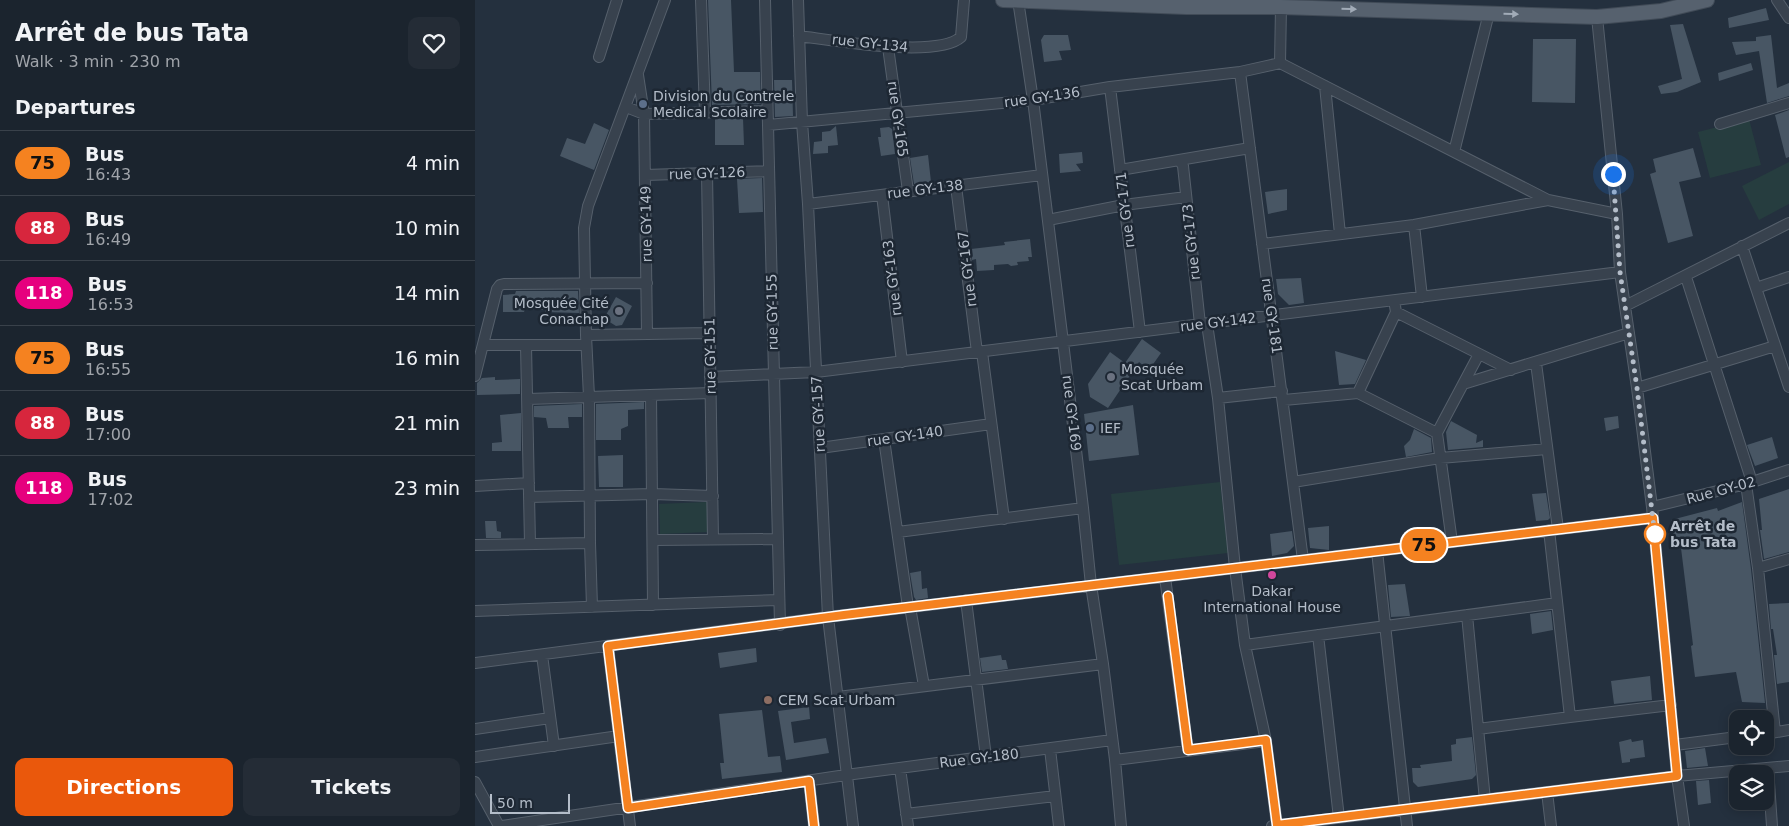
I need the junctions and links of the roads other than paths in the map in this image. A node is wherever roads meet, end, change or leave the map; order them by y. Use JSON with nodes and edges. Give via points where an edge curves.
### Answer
{"nodes":[{"id":1,"x":617,"y":0,"type":"edge"},
{"id":2,"x":665,"y":0,"type":"edge"},
{"id":3,"x":701,"y":0,"type":"edge"},
{"id":4,"x":765,"y":0,"type":"edge"},
{"id":5,"x":798,"y":0,"type":"edge"},
{"id":6,"x":964,"y":0,"type":"edge"},
{"id":7,"x":1003,"y":0,"type":"edge"},
{"id":8,"x":1018,"y":0,"type":"edge"},
{"id":9,"x":1707,"y":0,"type":"edge"},
{"id":10,"x":1777,"y":0,"type":"edge"},
{"id":11,"x":1281,"y":7,"type":"junction"},
{"id":12,"x":1489,"y":13,"type":"junction"},
{"id":13,"x":1597,"y":17,"type":"junction"},
{"id":14,"x":1789,"y":18,"type":"edge"},
{"id":15,"x":799,"y":36,"type":"junction"},
{"id":16,"x":888,"y":47,"type":"junction"},
{"id":17,"x":599,"y":57,"type":"dead end"},
{"id":18,"x":1280,"y":63,"type":"junction"},
{"id":19,"x":1240,"y":72,"type":"junction"},
{"id":20,"x":638,"y":73,"type":"junction"},
{"id":21,"x":1325,"y":86,"type":"junction"},
{"id":22,"x":1110,"y":87,"type":"junction"},
{"id":23,"x":1033,"y":100,"type":"junction"},
{"id":24,"x":1789,"y":103,"type":"edge"},
{"id":25,"x":626,"y":108,"type":"junction"},
{"id":26,"x":767,"y":111,"type":"junction"},
{"id":27,"x":705,"y":112,"type":"junction"},
{"id":28,"x":644,"y":114,"type":"junction"},
{"id":29,"x":896,"y":114,"type":"junction"},
{"id":30,"x":802,"y":122,"type":"junction"},
{"id":31,"x":1720,"y":124,"type":"dead end"},
{"id":32,"x":767,"y":125,"type":"junction"},
{"id":33,"x":1250,"y":148,"type":"junction"},
{"id":34,"x":1455,"y":152,"type":"junction"},
{"id":35,"x":1179,"y":161,"type":"junction"},
{"id":36,"x":1120,"y":170,"type":"junction"},
{"id":37,"x":769,"y":171,"type":"junction"},
{"id":38,"x":707,"y":173,"type":"junction"},
{"id":39,"x":645,"y":175,"type":"junction"},
{"id":40,"x":1042,"y":175,"type":"junction"},
{"id":41,"x":956,"y":186,"type":"junction"},
{"id":42,"x":908,"y":191,"type":"junction"},
{"id":43,"x":882,"y":194,"type":"junction"},
{"id":44,"x":1186,"y":197,"type":"junction"},
{"id":45,"x":1548,"y":200,"type":"junction"},
{"id":46,"x":809,"y":204,"type":"junction"},
{"id":47,"x":1124,"y":205,"type":"junction"},
{"id":48,"x":1617,"y":214,"type":"junction"},
{"id":49,"x":1048,"y":220,"type":"junction"},
{"id":50,"x":1789,"y":223,"type":"edge"},
{"id":51,"x":1414,"y":225,"type":"junction"},
{"id":52,"x":1340,"y":234,"type":"junction"},
{"id":53,"x":1262,"y":244,"type":"junction"},
{"id":54,"x":1742,"y":246,"type":"junction"},
{"id":55,"x":1620,"y":272,"type":"junction"},
{"id":56,"x":1686,"y":276,"type":"junction"},
{"id":57,"x":1789,"y":277,"type":"edge"},
{"id":58,"x":584,"y":283,"type":"junction"},
{"id":59,"x":647,"y":283,"type":"junction"},
{"id":60,"x":1756,"y":288,"type":"junction"},
{"id":61,"x":1422,"y":297,"type":"junction"},
{"id":62,"x":1395,"y":300,"type":"junction"},
{"id":63,"x":1625,"y":306,"type":"junction"},
{"id":64,"x":1396,"y":312,"type":"junction"},
{"id":65,"x":1272,"y":316,"type":"junction"},
{"id":66,"x":1203,"y":324,"type":"junction"},
{"id":67,"x":710,"y":332,"type":"junction"},
{"id":68,"x":1139,"y":332,"type":"junction"},
{"id":69,"x":1629,"y":333,"type":"junction"},
{"id":70,"x":647,"y":334,"type":"junction"},
{"id":71,"x":586,"y":340,"type":"junction"},
{"id":72,"x":1063,"y":342,"type":"junction"},
{"id":73,"x":483,"y":345,"type":"junction"},
{"id":74,"x":526,"y":345,"type":"junction"},
{"id":75,"x":1775,"y":346,"type":"junction"},
{"id":76,"x":979,"y":352,"type":"junction"},
{"id":77,"x":1479,"y":354,"type":"junction"},
{"id":78,"x":902,"y":362,"type":"junction"},
{"id":79,"x":1536,"y":363,"type":"junction"},
{"id":80,"x":1714,"y":364,"type":"junction"},
{"id":81,"x":1511,"y":370,"type":"junction"},
{"id":82,"x":816,"y":372,"type":"junction"},
{"id":83,"x":774,"y":374,"type":"junction"},
{"id":84,"x":475,"y":376,"type":"edge"},
{"id":85,"x":710,"y":377,"type":"junction"},
{"id":86,"x":1463,"y":384,"type":"junction"},
{"id":87,"x":1789,"y":387,"type":"edge"},
{"id":88,"x":1637,"y":388,"type":"junction"},
{"id":89,"x":711,"y":393,"type":"junction"},
{"id":90,"x":1358,"y":394,"type":"junction"},
{"id":91,"x":651,"y":395,"type":"junction"},
{"id":92,"x":1283,"y":395,"type":"junction"},
{"id":93,"x":589,"y":397,"type":"junction"},
{"id":94,"x":1218,"y":398,"type":"junction"},
{"id":95,"x":528,"y":399,"type":"junction"},
{"id":96,"x":991,"y":424,"type":"junction"},
{"id":97,"x":1437,"y":433,"type":"junction"},
{"id":98,"x":884,"y":439,"type":"junction"},
{"id":99,"x":820,"y":448,"type":"junction"},
{"id":100,"x":1547,"y":449,"type":"junction"},
{"id":101,"x":1440,"y":458,"type":"junction"},
{"id":102,"x":1789,"y":470,"type":"edge"},
{"id":103,"x":1293,"y":482,"type":"junction"},
{"id":104,"x":529,"y":483,"type":"junction"},
{"id":105,"x":1749,"y":483,"type":"junction"},
{"id":106,"x":475,"y":486,"type":"edge"},
{"id":107,"x":653,"y":494,"type":"junction"},
{"id":108,"x":529,"y":496,"type":"junction"},
{"id":109,"x":590,"y":496,"type":"junction"},
{"id":110,"x":713,"y":496,"type":"junction"},
{"id":111,"x":1083,"y":508,"type":"junction"},
{"id":112,"x":1653,"y":513,"type":"junction"},
{"id":113,"x":1004,"y":518,"type":"junction"},
{"id":114,"x":1554,"y":530,"type":"junction"},
{"id":115,"x":897,"y":532,"type":"junction"},
{"id":116,"x":778,"y":539,"type":"junction"},
{"id":117,"x":653,"y":540,"type":"junction"},
{"id":118,"x":713,"y":540,"type":"junction"},
{"id":119,"x":1452,"y":542,"type":"junction"},
{"id":120,"x":590,"y":543,"type":"junction"},
{"id":121,"x":530,"y":544,"type":"junction"},
{"id":122,"x":475,"y":545,"type":"edge"},
{"id":123,"x":1377,"y":551,"type":"junction"},
{"id":124,"x":1789,"y":559,"type":"edge"},
{"id":125,"x":1303,"y":560,"type":"junction"},
{"id":126,"x":1235,"y":568,"type":"junction"},
{"id":127,"x":1758,"y":568,"type":"junction"},
{"id":128,"x":1165,"y":577,"type":"junction"},
{"id":129,"x":1091,"y":585,"type":"junction"},
{"id":130,"x":779,"y":600,"type":"junction"},
{"id":131,"x":967,"y":600,"type":"junction"},
{"id":132,"x":1557,"y":603,"type":"junction"},
{"id":133,"x":653,"y":605,"type":"junction"},
{"id":134,"x":592,"y":607,"type":"junction"},
{"id":135,"x":909,"y":607,"type":"junction"},
{"id":136,"x":475,"y":611,"type":"edge"},
{"id":137,"x":1467,"y":615,"type":"junction"},
{"id":138,"x":828,"y":617,"type":"junction"},
{"id":139,"x":780,"y":624,"type":"junction"},
{"id":140,"x":1385,"y":626,"type":"junction"},
{"id":141,"x":1318,"y":635,"type":"junction"},
{"id":142,"x":1245,"y":645,"type":"junction"},
{"id":143,"x":608,"y":646,"type":"junction"},
{"id":144,"x":542,"y":655,"type":"junction"},
{"id":145,"x":475,"y":663,"type":"edge"},
{"id":146,"x":1103,"y":664,"type":"junction"},
{"id":147,"x":977,"y":680,"type":"junction"},
{"id":148,"x":924,"y":686,"type":"junction"},
{"id":149,"x":838,"y":697,"type":"junction"},
{"id":150,"x":1671,"y":705,"type":"junction"},
{"id":151,"x":1768,"y":710,"type":"edge"},
{"id":152,"x":1570,"y":717,"type":"junction"},
{"id":153,"x":550,"y":718,"type":"junction"},
{"id":154,"x":475,"y":729,"type":"edge"},
{"id":155,"x":1478,"y":729,"type":"junction"},
{"id":156,"x":1789,"y":730,"type":"edge"},
{"id":157,"x":1774,"y":732,"type":"edge"},
{"id":158,"x":619,"y":736,"type":"junction"},
{"id":159,"x":1729,"y":738,"type":"edge"},
{"id":160,"x":1112,"y":740,"type":"junction"},
{"id":161,"x":1266,"y":740,"type":"junction"},
{"id":162,"x":1675,"y":745,"type":"junction"},
{"id":163,"x":554,"y":746,"type":"junction"},
{"id":164,"x":1050,"y":749,"type":"junction"},
{"id":165,"x":1188,"y":750,"type":"junction"},
{"id":166,"x":475,"y":757,"type":"edge"},
{"id":167,"x":986,"y":757,"type":"junction"},
{"id":168,"x":1115,"y":760,"type":"junction"},
{"id":169,"x":1789,"y":766,"type":"edge"},
{"id":170,"x":1774,"y":767,"type":"edge"},
{"id":171,"x":900,"y":768,"type":"junction"},
{"id":172,"x":1729,"y":771,"type":"edge"},
{"id":173,"x":847,"y":775,"type":"junction"},
{"id":174,"x":1677,"y":776,"type":"junction"},
{"id":175,"x":809,"y":781,"type":"junction"},
{"id":176,"x":475,"y":782,"type":"edge"},
{"id":177,"x":1547,"y":792,"type":"junction"},
{"id":178,"x":1055,"y":796,"type":"junction"},
{"id":179,"x":1485,"y":800,"type":"junction"},
{"id":180,"x":628,"y":808,"type":"junction"},
{"id":181,"x":1405,"y":810,"type":"junction"},
{"id":182,"x":1771,"y":810,"type":"edge"},
{"id":183,"x":906,"y":814,"type":"junction"},
{"id":184,"x":1345,"y":820,"type":"edge"},
{"id":185,"x":1277,"y":825,"type":"edge"},
{"id":186,"x":1288,"y":825,"type":"edge"},
{"id":187,"x":501,"y":826,"type":"edge"},
{"id":188,"x":630,"y":826,"type":"edge"},
{"id":189,"x":814,"y":826,"type":"edge"},
{"id":190,"x":853,"y":826,"type":"edge"},
{"id":191,"x":908,"y":826,"type":"edge"},
{"id":192,"x":1059,"y":826,"type":"edge"},
{"id":193,"x":1121,"y":826,"type":"edge"},
{"id":194,"x":1272,"y":826,"type":"edge"},
{"id":195,"x":1407,"y":826,"type":"edge"},
{"id":196,"x":1551,"y":826,"type":"edge"},
{"id":197,"x":1684,"y":826,"type":"edge"},
{"id":198,"x":1772,"y":826,"type":"edge"}],
"edges":[{"from":1,"to":17,"type":"street"},
{"from":2,"to":20,"type":"street"},
{"from":3,"to":27,"type":"street"},
{"from":4,"to":26,"type":"street","name":"rue GY-155"},
{"from":5,"to":15,"type":"street","name":"rue GY-157"},
{"from":6,"to":16,"type":"street","name":"rue GY-134","via":[[961,37],[958,40],[923,48]]},
{"from":7,"to":8,"type":"main road"},
{"from":8,"to":11,"type":"main road","via":[[1186,8]]},
{"from":8,"to":23,"type":"street","name":"rue GY-169"},
{"from":9,"to":13,"type":"main road","via":[[1661,11]]},
{"from":10,"to":14,"type":"street"},
{"from":11,"to":12,"type":"main road","one_way":true},
{"from":11,"to":18,"type":"street"},
{"from":12,"to":13,"type":"main road","one_way":true},
{"from":12,"to":34,"type":"street"},
{"from":13,"to":48,"type":"street"},
{"from":15,"to":16,"type":"street","name":"rue GY-134"},
{"from":15,"to":30,"type":"street","name":"rue GY-157"},
{"from":16,"to":29,"type":"street","name":"rue GY-165"},
{"from":18,"to":19,"type":"street","name":"rue GY-136"},
{"from":18,"to":21,"type":"street"},
{"from":19,"to":22,"type":"street","name":"rue GY-136"},
{"from":19,"to":33,"type":"street","name":"rue GY-181"},
{"from":20,"to":25,"type":"street"},
{"from":20,"to":28,"type":"street","name":"rue GY-149"},
{"from":21,"to":34,"type":"street"},
{"from":21,"to":52,"type":"street"},
{"from":22,"to":23,"type":"street","name":"rue GY-136"},
{"from":22,"to":36,"type":"street","name":"rue GY-171"},
{"from":23,"to":29,"type":"street","name":"rue GY-136"},
{"from":23,"to":40,"type":"street","name":"rue GY-169"},
{"from":24,"to":31,"type":"street"},
{"from":25,"to":28,"type":"street"},
{"from":25,"to":58,"type":"street","via":[[588,206],[584,228]]},
{"from":26,"to":27,"type":"street"},
{"from":26,"to":32,"type":"street","name":"rue GY-155"},
{"from":27,"to":28,"type":"street"},
{"from":28,"to":39,"type":"street","name":"rue GY-149"},
{"from":29,"to":30,"type":"street","name":"rue GY-136"},
{"from":29,"to":42,"type":"street","name":"rue GY-165"},
{"from":30,"to":32,"type":"street","name":"rue GY-136"},
{"from":30,"to":46,"type":"street","name":"rue GY-157"},
{"from":32,"to":37,"type":"street","name":"rue GY-155"},
{"from":33,"to":35,"type":"street"},
{"from":33,"to":53,"type":"street","name":"rue GY-181"},
{"from":34,"to":45,"type":"street"},
{"from":35,"to":36,"type":"street"},
{"from":35,"to":44,"type":"street","name":"rue GY-173","via":[[1183,166]]},
{"from":36,"to":47,"type":"street","name":"rue GY-171"},
{"from":37,"to":38,"type":"street","name":"rue GY-126"},
{"from":37,"to":83,"type":"street","name":"rue GY-155"},
{"from":38,"to":39,"type":"street","name":"rue GY-126"},
{"from":38,"to":67,"type":"street","name":"rue GY-151"},
{"from":39,"to":59,"type":"street","name":"rue GY-149"},
{"from":40,"to":41,"type":"street","name":"rue GY-138"},
{"from":40,"to":49,"type":"street","name":"rue GY-169"},
{"from":41,"to":42,"type":"street","name":"rue GY-138"},
{"from":41,"to":76,"type":"street","name":"rue GY-167"},
{"from":42,"to":43,"type":"street","name":"rue GY-138"},
{"from":43,"to":46,"type":"street","name":"rue GY-138"},
{"from":43,"to":78,"type":"street","name":"rue GY-163"},
{"from":44,"to":47,"type":"street"},
{"from":44,"to":66,"type":"street","name":"rue GY-173"},
{"from":45,"to":48,"type":"street"},
{"from":45,"to":51,"type":"street"},
{"from":46,"to":82,"type":"street","name":"rue GY-157"},
{"from":47,"to":49,"type":"street"},
{"from":47,"to":68,"type":"street","name":"rue GY-171"},
{"from":48,"to":55,"type":"street"},
{"from":49,"to":72,"type":"street","name":"rue GY-169"},
{"from":50,"to":54,"type":"street"},
{"from":51,"to":52,"type":"street"},
{"from":51,"to":61,"type":"street"},
{"from":52,"to":53,"type":"street"},
{"from":53,"to":65,"type":"street","name":"rue GY-181"},
{"from":54,"to":56,"type":"street"},
{"from":54,"to":60,"type":"street"},
{"from":55,"to":61,"type":"street","name":"rue GY-142"},
{"from":55,"to":63,"type":"street"},
{"from":56,"to":63,"type":"street"},
{"from":56,"to":80,"type":"street"},
{"from":57,"to":60,"type":"street"},
{"from":58,"to":59,"type":"street"},
{"from":58,"to":71,"type":"street"},
{"from":58,"to":73,"type":"street","via":[[500,285]]},
{"from":59,"to":70,"type":"street","name":"rue GY-149"},
{"from":60,"to":75,"type":"street"},
{"from":61,"to":62,"type":"street","name":"rue GY-142"},
{"from":62,"to":64,"type":"street"},
{"from":62,"to":65,"type":"street","name":"rue GY-142"},
{"from":63,"to":69,"type":"street"},
{"from":64,"to":77,"type":"street"},
{"from":64,"to":90,"type":"street"},
{"from":65,"to":66,"type":"street","name":"rue GY-142"},
{"from":65,"to":92,"type":"street","name":"rue GY-181"},
{"from":66,"to":68,"type":"street","name":"rue GY-142"},
{"from":66,"to":94,"type":"street","name":"rue GY-173"},
{"from":67,"to":70,"type":"street"},
{"from":67,"to":85,"type":"street","name":"rue GY-151"},
{"from":68,"to":72,"type":"street","name":"rue GY-142"},
{"from":69,"to":79,"type":"street"},
{"from":69,"to":88,"type":"street"},
{"from":70,"to":71,"type":"street"},
{"from":71,"to":74,"type":"street"},
{"from":71,"to":93,"type":"street"},
{"from":72,"to":76,"type":"street","name":"rue GY-142"},
{"from":72,"to":111,"type":"street","name":"rue GY-169"},
{"from":73,"to":74,"type":"street"},
{"from":73,"to":84,"type":"street"},
{"from":74,"to":95,"type":"street"},
{"from":75,"to":80,"type":"street"},
{"from":75,"to":87,"type":"street"},
{"from":76,"to":78,"type":"street","name":"rue GY-142"},
{"from":76,"to":96,"type":"street","name":"rue GY-167"},
{"from":77,"to":81,"type":"street"},
{"from":77,"to":86,"type":"street"},
{"from":78,"to":82,"type":"street","name":"rue GY-142"},
{"from":79,"to":81,"type":"street"},
{"from":79,"to":100,"type":"street"},
{"from":80,"to":88,"type":"street"},
{"from":80,"to":105,"type":"street"},
{"from":81,"to":86,"type":"street"},
{"from":82,"to":83,"type":"street","name":"rue GY-142"},
{"from":82,"to":99,"type":"street","name":"rue GY-157"},
{"from":83,"to":85,"type":"street","name":"rue GY-142"},
{"from":83,"to":116,"type":"street","name":"rue GY-155"},
{"from":85,"to":89,"type":"street","name":"rue GY-151"},
{"from":86,"to":97,"type":"street"},
{"from":88,"to":112,"type":"street"},
{"from":89,"to":91,"type":"street"},
{"from":89,"to":110,"type":"street","name":"rue GY-151"},
{"from":90,"to":92,"type":"street"},
{"from":90,"to":97,"type":"street"},
{"from":91,"to":93,"type":"street"},
{"from":91,"to":107,"type":"street"},
{"from":92,"to":94,"type":"street"},
{"from":92,"to":103,"type":"street","name":"rue GY-181"},
{"from":93,"to":95,"type":"street"},
{"from":93,"to":109,"type":"street"},
{"from":94,"to":126,"type":"street","name":"rue GY-173"},
{"from":95,"to":104,"type":"street"},
{"from":96,"to":98,"type":"street","name":"rue GY-140"},
{"from":96,"to":113,"type":"street","name":"rue GY-167"},
{"from":97,"to":101,"type":"street"},
{"from":98,"to":99,"type":"street","name":"rue GY-140"},
{"from":98,"to":115,"type":"street"},
{"from":99,"to":138,"type":"street","name":"rue GY-157"},
{"from":100,"to":101,"type":"street"},
{"from":100,"to":114,"type":"street"},
{"from":101,"to":103,"type":"street"},
{"from":101,"to":119,"type":"street"},
{"from":102,"to":105,"type":"street","name":"Rue GY-02"},
{"from":103,"to":125,"type":"street","name":"rue GY-181"},
{"from":104,"to":106,"type":"street"},
{"from":104,"to":108,"type":"street"},
{"from":105,"to":112,"type":"street","name":"Rue GY-02"},
{"from":105,"to":127,"type":"street"},
{"from":107,"to":109,"type":"street"},
{"from":107,"to":110,"type":"street"},
{"from":107,"to":117,"type":"street"},
{"from":108,"to":109,"type":"street"},
{"from":108,"to":121,"type":"street"},
{"from":109,"to":120,"type":"street"},
{"from":110,"to":118,"type":"street","name":"rue GY-151"},
{"from":111,"to":113,"type":"street"},
{"from":111,"to":129,"type":"street","name":"rue GY-169"},
{"from":112,"to":114,"type":"street","name":"Rue GY-02"},
{"from":112,"to":150,"type":"street"},
{"from":113,"to":115,"type":"street"},
{"from":114,"to":119,"type":"street","name":"Rue GY-02"},
{"from":114,"to":132,"type":"street"},
{"from":115,"to":135,"type":"street"},
{"from":116,"to":118,"type":"street"},
{"from":116,"to":130,"type":"street","name":"rue GY-155"},
{"from":117,"to":118,"type":"street"},
{"from":117,"to":133,"type":"street"},
{"from":119,"to":123,"type":"street","name":"Rue GY-02"},
{"from":120,"to":121,"type":"street"},
{"from":120,"to":134,"type":"street"},
{"from":121,"to":122,"type":"street"},
{"from":123,"to":125,"type":"street","name":"Rue GY-02"},
{"from":123,"to":140,"type":"street"},
{"from":124,"to":127,"type":"street"},
{"from":125,"to":126,"type":"street","name":"Rue GY-02"},
{"from":126,"to":128,"type":"street","name":"Rue GY-02"},
{"from":126,"to":142,"type":"street","name":"rue GY-173"},
{"from":127,"to":151,"type":"street"},
{"from":128,"to":129,"type":"street","name":"Rue GY-02"},
{"from":128,"to":165,"type":"street"},
{"from":129,"to":131,"type":"street","name":"Rue GY-02"},
{"from":129,"to":146,"type":"street","name":"rue GY-169"},
{"from":130,"to":133,"type":"street"},
{"from":130,"to":139,"type":"street","name":"rue GY-155"},
{"from":131,"to":135,"type":"street","name":"Rue GY-02"},
{"from":131,"to":147,"type":"street"},
{"from":132,"to":137,"type":"street"},
{"from":132,"to":152,"type":"street"},
{"from":133,"to":134,"type":"street"},
{"from":134,"to":136,"type":"street"},
{"from":135,"to":138,"type":"street","name":"Rue GY-02"},
{"from":135,"to":148,"type":"street"},
{"from":137,"to":140,"type":"street"},
{"from":137,"to":155,"type":"street"},
{"from":138,"to":139,"type":"street","name":"Rue GY-02"},
{"from":138,"to":149,"type":"street","name":"rue GY-157"},
{"from":139,"to":143,"type":"street","name":"Rue GY-02"},
{"from":140,"to":141,"type":"street"},
{"from":140,"to":181,"type":"street"},
{"from":141,"to":142,"type":"street"},
{"from":141,"to":184,"type":"street"},
{"from":142,"to":161,"type":"street","name":"rue GY-173"},
{"from":143,"to":144,"type":"street","name":"Rue GY-02"},
{"from":143,"to":158,"type":"street"},
{"from":144,"to":145,"type":"street","name":"Rue GY-02"},
{"from":144,"to":153,"type":"street"},
{"from":146,"to":147,"type":"street"},
{"from":146,"to":160,"type":"street","name":"rue GY-169"},
{"from":147,"to":148,"type":"street"},
{"from":147,"to":167,"type":"street"},
{"from":148,"to":149,"type":"street"},
{"from":149,"to":173,"type":"street","name":"rue GY-157"},
{"from":150,"to":152,"type":"street"},
{"from":150,"to":162,"type":"street"},
{"from":152,"to":155,"type":"street"},
{"from":153,"to":154,"type":"street"},
{"from":153,"to":163,"type":"street"},
{"from":155,"to":179,"type":"street"},
{"from":156,"to":157,"type":"street"},
{"from":158,"to":163,"type":"street"},
{"from":158,"to":180,"type":"street"},
{"from":159,"to":162,"type":"street"},
{"from":160,"to":164,"type":"street","name":"Rue GY-180"},
{"from":160,"to":168,"type":"street","name":"rue GY-169"},
{"from":161,"to":165,"type":"street"},
{"from":161,"to":185,"type":"street","name":"rue GY-173"},
{"from":162,"to":174,"type":"street"},
{"from":163,"to":166,"type":"street"},
{"from":164,"to":167,"type":"street","name":"Rue GY-180"},
{"from":164,"to":178,"type":"street"},
{"from":165,"to":168,"type":"street"},
{"from":167,"to":171,"type":"street","name":"Rue GY-180"},
{"from":168,"to":193,"type":"street","name":"rue GY-169"},
{"from":169,"to":170,"type":"street"},
{"from":171,"to":173,"type":"street","name":"Rue GY-180"},
{"from":171,"to":183,"type":"street"},
{"from":172,"to":174,"type":"street"},
{"from":173,"to":175,"type":"street","name":"Rue GY-180"},
{"from":173,"to":190,"type":"street","name":"rue GY-157"},
{"from":174,"to":177,"type":"street"},
{"from":174,"to":197,"type":"street"},
{"from":175,"to":180,"type":"street","name":"Rue GY-180"},
{"from":175,"to":189,"type":"street"},
{"from":176,"to":187,"type":"street"},
{"from":177,"to":179,"type":"street"},
{"from":177,"to":196,"type":"street"},
{"from":178,"to":183,"type":"street"},
{"from":178,"to":192,"type":"street"},
{"from":179,"to":181,"type":"street"},
{"from":180,"to":187,"type":"street","name":"Rue GY-180"},
{"from":180,"to":188,"type":"street"},
{"from":181,"to":184,"type":"street"},
{"from":181,"to":195,"type":"street"},
{"from":182,"to":198,"type":"street"},
{"from":183,"to":191,"type":"street"},
{"from":184,"to":186,"type":"street"},
{"from":185,"to":186,"type":"street"},
{"from":185,"to":194,"type":"street"}]}
